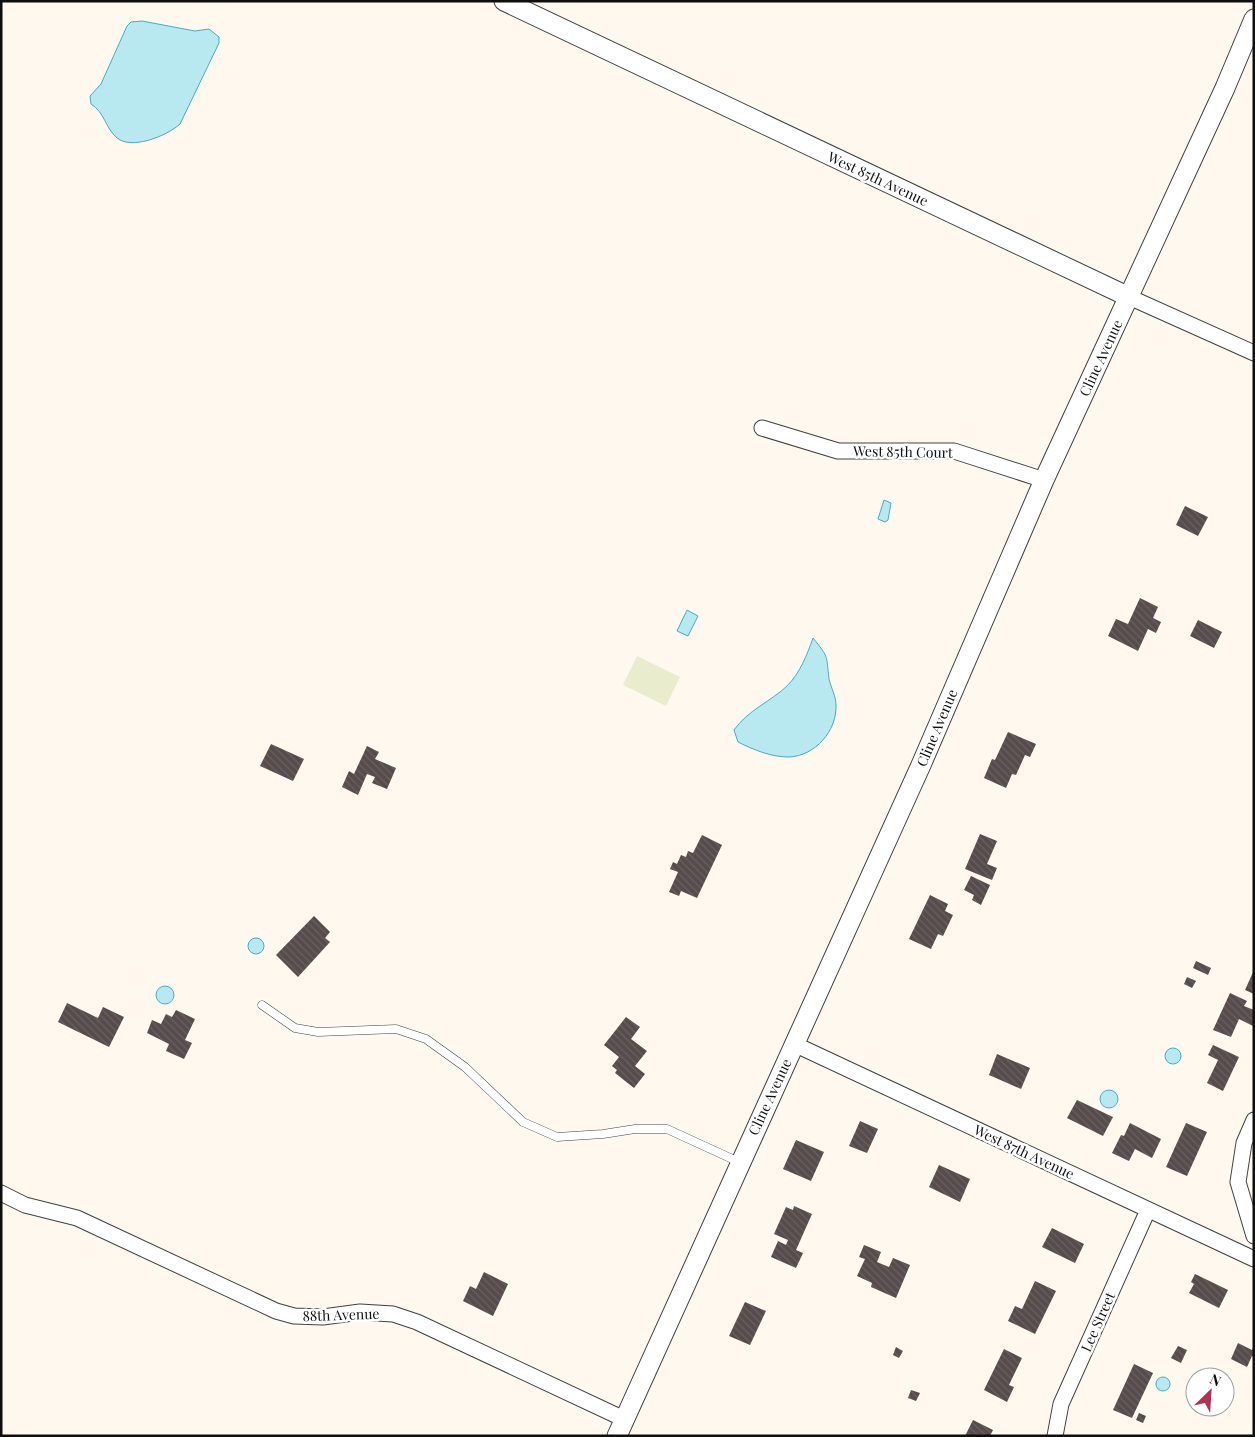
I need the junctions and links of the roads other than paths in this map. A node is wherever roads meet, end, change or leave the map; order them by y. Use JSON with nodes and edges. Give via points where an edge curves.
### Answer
{"nodes":[{"id":1,"x":504,"y":1,"type":"edge"},
{"id":2,"x":1254,"y":19,"type":"edge"},
{"id":3,"x":1129,"y":297,"type":"junction"},
{"id":4,"x":1254,"y":352,"type":"edge"},
{"id":5,"x":762,"y":428,"type":"dead end"},
{"id":6,"x":1044,"y":480,"type":"junction"},
{"id":7,"x":262,"y":1005,"type":"dead end"},
{"id":8,"x":794,"y":1044,"type":"junction"},
{"id":9,"x":1254,"y":1120,"type":"edge"},
{"id":10,"x":739,"y":1162,"type":"junction"},
{"id":11,"x":1,"y":1193,"type":"edge"},
{"id":12,"x":1148,"y":1210,"type":"junction"},
{"id":13,"x":1254,"y":1236,"type":"edge"},
{"id":14,"x":1254,"y":1259,"type":"edge"},
{"id":15,"x":620,"y":1428,"type":"edge"},
{"id":16,"x":1055,"y":1436,"type":"edge"}],
"edges":[{"from":1,"to":3,"type":"street","name":"West 85th Avenue"},
{"from":2,"to":3,"type":"street","name":"Cline Avenue"},
{"from":3,"to":4,"type":"street","name":"West 85th Avenue"},
{"from":3,"to":6,"type":"street","name":"Cline Avenue"},
{"from":5,"to":6,"type":"street","name":"West 85th Court","via":[[838,451],[954,452]]},
{"from":6,"to":8,"type":"street","name":"Cline Avenue","via":[[921,765]]},
{"from":7,"to":10,"type":"lane","via":[[295,1028],[318,1032],[396,1029],[426,1039],[466,1067],[523,1122],[557,1137],[667,1129]]},
{"from":8,"to":10,"type":"street","name":"Cline Avenue"},
{"from":8,"to":12,"type":"street","name":"West 87th Avenue"},
{"from":9,"to":13,"type":"street","via":[[1244,1143],[1238,1182]]},
{"from":10,"to":15,"type":"street","name":"Cline Avenue"},
{"from":11,"to":15,"type":"street","name":"88th Avenue","via":[[25,1205],[78,1218],[276,1311],[323,1318],[360,1312],[393,1314],[418,1322]]},
{"from":12,"to":14,"type":"street","name":"West 87th Avenue"},
{"from":12,"to":16,"type":"street","name":"Lee Street","via":[[1061,1404]]}]}
